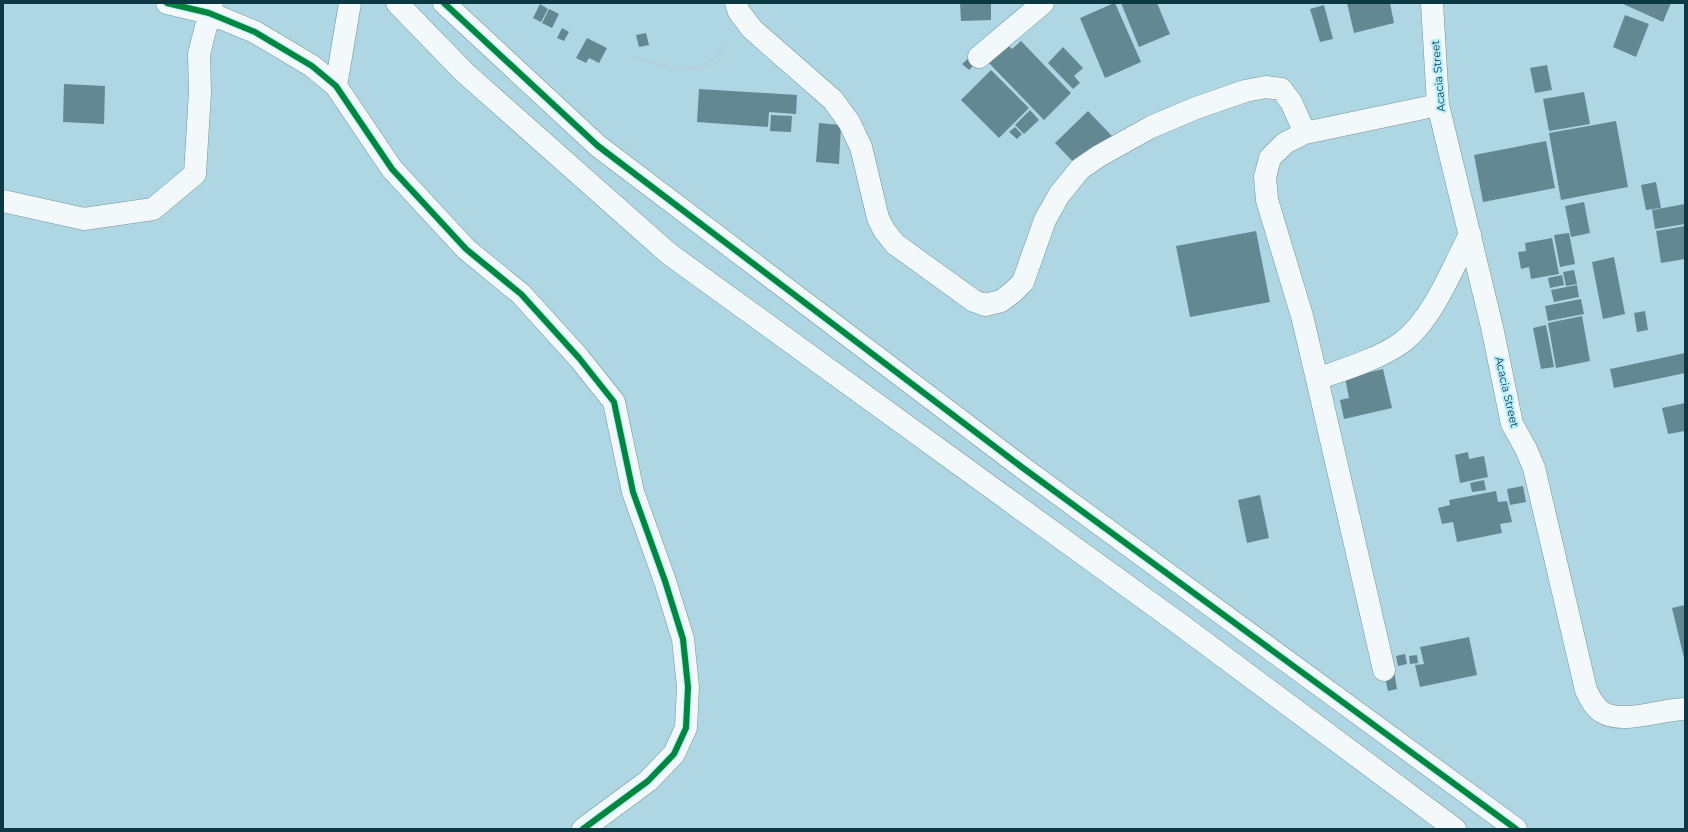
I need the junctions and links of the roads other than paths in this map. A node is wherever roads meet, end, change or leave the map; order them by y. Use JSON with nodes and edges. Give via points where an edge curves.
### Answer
{"nodes":[{"id":1,"x":167,"y":3,"type":"edge"},
{"id":2,"x":350,"y":3,"type":"edge"},
{"id":3,"x":397,"y":3,"type":"edge"},
{"id":4,"x":444,"y":3,"type":"edge"},
{"id":5,"x":1043,"y":3,"type":"edge"},
{"id":6,"x":1432,"y":3,"type":"edge"},
{"id":7,"x":211,"y":8,"type":"edge"},
{"id":8,"x":738,"y":8,"type":"edge"},
{"id":9,"x":979,"y":57,"type":"dead end"},
{"id":10,"x":336,"y":86,"type":"junction"},
{"id":11,"x":1438,"y":105,"type":"junction"},
{"id":12,"x":1305,"y":133,"type":"junction"},
{"id":13,"x":3,"y":203,"type":"edge"},
{"id":14,"x":1470,"y":234,"type":"junction"},
{"id":15,"x":1317,"y":379,"type":"junction"},
{"id":16,"x":1384,"y":670,"type":"dead end"},
{"id":17,"x":1685,"y":709,"type":"edge"},
{"id":18,"x":584,"y":829,"type":"edge"},
{"id":19,"x":1454,"y":829,"type":"edge"},
{"id":20,"x":1516,"y":829,"type":"edge"}],
"edges":[{"from":1,"to":7,"type":"street"},
{"from":2,"to":10,"type":"street"},
{"from":3,"to":19,"type":"street","via":[[465,73],[668,253],[1181,625]]},
{"from":4,"to":20,"type":"street","via":[[605,151],[1022,468]]},
{"from":5,"to":9,"type":"street"},
{"from":6,"to":11,"type":"street","name":"Acacia Street"},
{"from":7,"to":10,"type":"street","via":[[312,66]]},
{"from":7,"to":13,"type":"street","via":[[199,54],[200,92],[195,174],[153,209],[84,219]]},
{"from":8,"to":12,"type":"street","via":[[752,28],[833,100],[849,122],[861,147],[878,218],[895,244],[974,301],[985,305],[1001,301],[1023,282],[1045,220],[1080,169],[1151,127],[1196,108],[1245,91],[1266,87],[1281,89],[1291,102]]},
{"from":10,"to":18,"type":"street","via":[[392,169],[466,249],[521,294],[579,358],[614,402],[633,492],[683,640],[688,687],[686,728],[674,754],[648,781]]},
{"from":11,"to":12,"type":"street"},
{"from":11,"to":14,"type":"street","name":"Acacia Street"},
{"from":12,"to":15,"type":"street","via":[[1285,143],[1270,158],[1265,177],[1267,200],[1302,316]]},
{"from":14,"to":15,"type":"street","via":[[1427,316],[1401,344]]},
{"from":14,"to":17,"type":"street","name":"Acacia Street","via":[[1512,424],[1534,468],[1586,690],[1592,703],[1602,713],[1616,718]]},
{"from":15,"to":16,"type":"street"}]}
